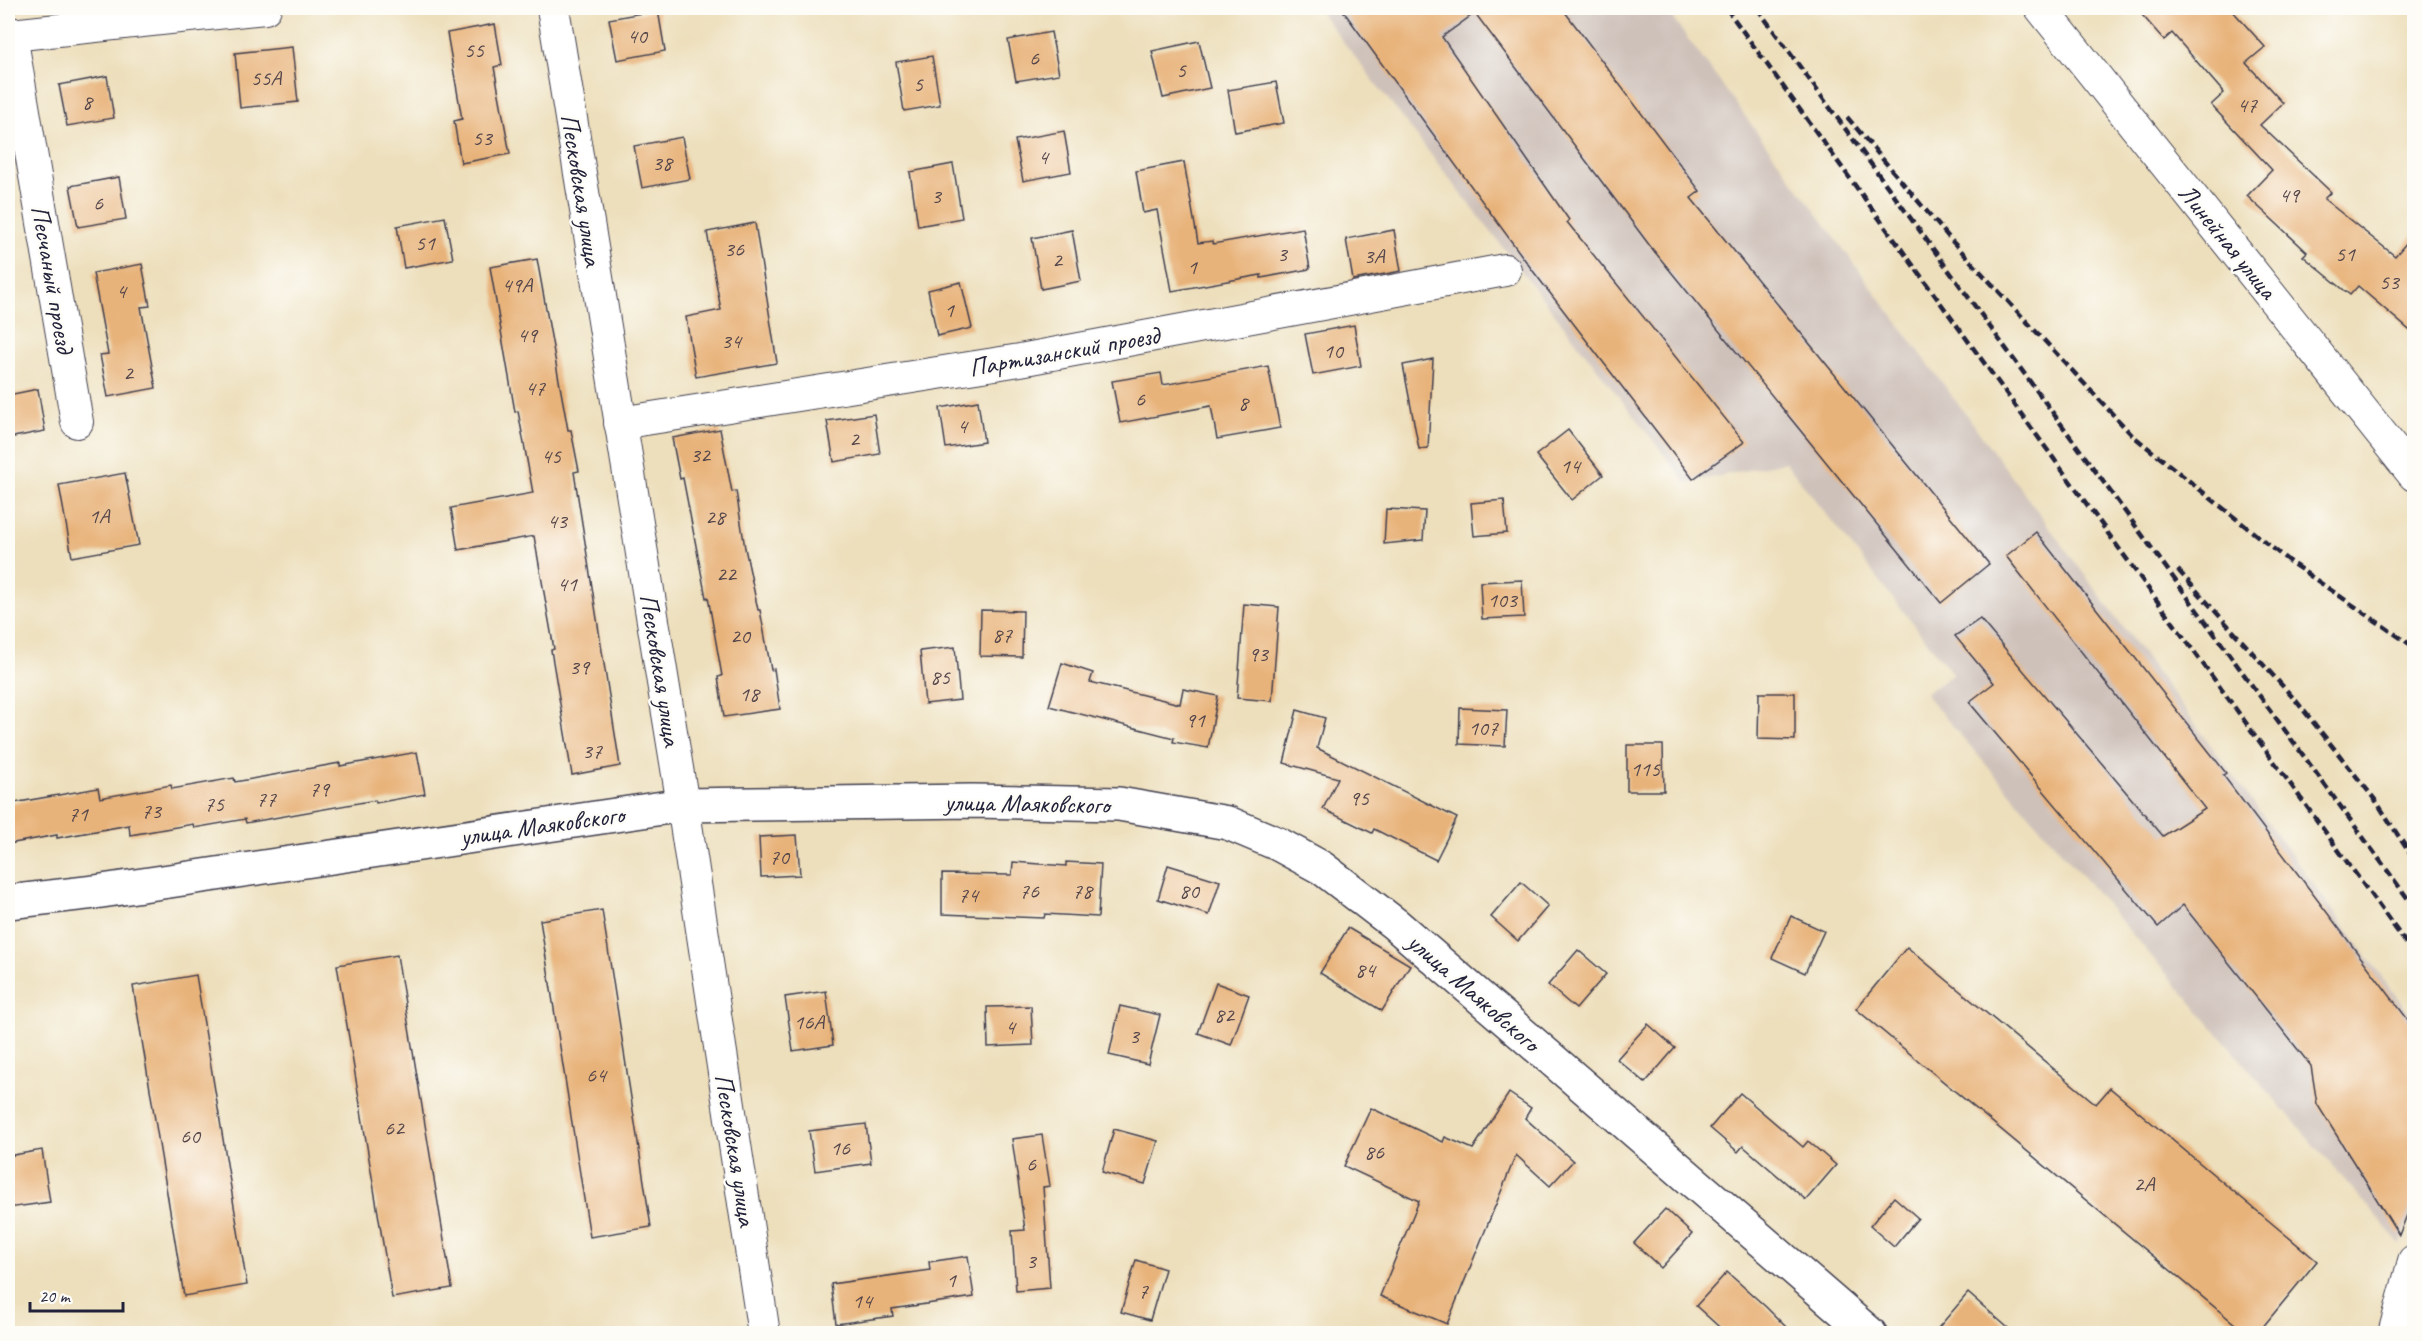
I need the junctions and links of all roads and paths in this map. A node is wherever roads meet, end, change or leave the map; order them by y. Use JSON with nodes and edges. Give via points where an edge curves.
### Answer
{"nodes":[{"id":1,"x":264,"y":8,"type":"edge"},
{"id":2,"x":553,"y":8,"type":"edge"},
{"id":3,"x":2041,"y":8,"type":"edge"},
{"id":4,"x":9,"y":33,"type":"edge"},
{"id":5,"x":1505,"y":270,"type":"dead end"},
{"id":6,"x":77,"y":422,"type":"dead end"},
{"id":7,"x":620,"y":423,"type":"junction"},
{"id":8,"x":2415,"y":475,"type":"edge"},
{"id":9,"x":683,"y":805,"type":"junction"},
{"id":10,"x":8,"y":902,"type":"edge"},
{"id":11,"x":2415,"y":1261,"type":"edge"},
{"id":12,"x":764,"y":1334,"type":"edge"},
{"id":13,"x":1870,"y":1334,"type":"edge"},
{"id":14,"x":2394,"y":1334,"type":"edge"}],
"edges":[{"from":1,"to":4,"type":"street"},
{"from":2,"to":7,"type":"street","name":"Песковская улица"},
{"from":3,"to":8,"type":"street","name":"Линейная улица"},
{"from":4,"to":6,"type":"street","name":"Песчаный проезд"},
{"from":5,"to":7,"type":"street","name":"Партизанский проезд","via":[[1020,360]]},
{"from":7,"to":9,"type":"street","name":"Песковская улица"},
{"from":9,"to":10,"type":"street","name":"улица Маяковского"},
{"from":9,"to":12,"type":"street","name":"Песковская улица"},
{"from":9,"to":13,"type":"street","name":"улица Маяковского","via":[[973,801],[1119,804],[1228,823],[1278,844],[1322,868],[1395,924]]},
{"from":11,"to":14,"type":"street"}]}
